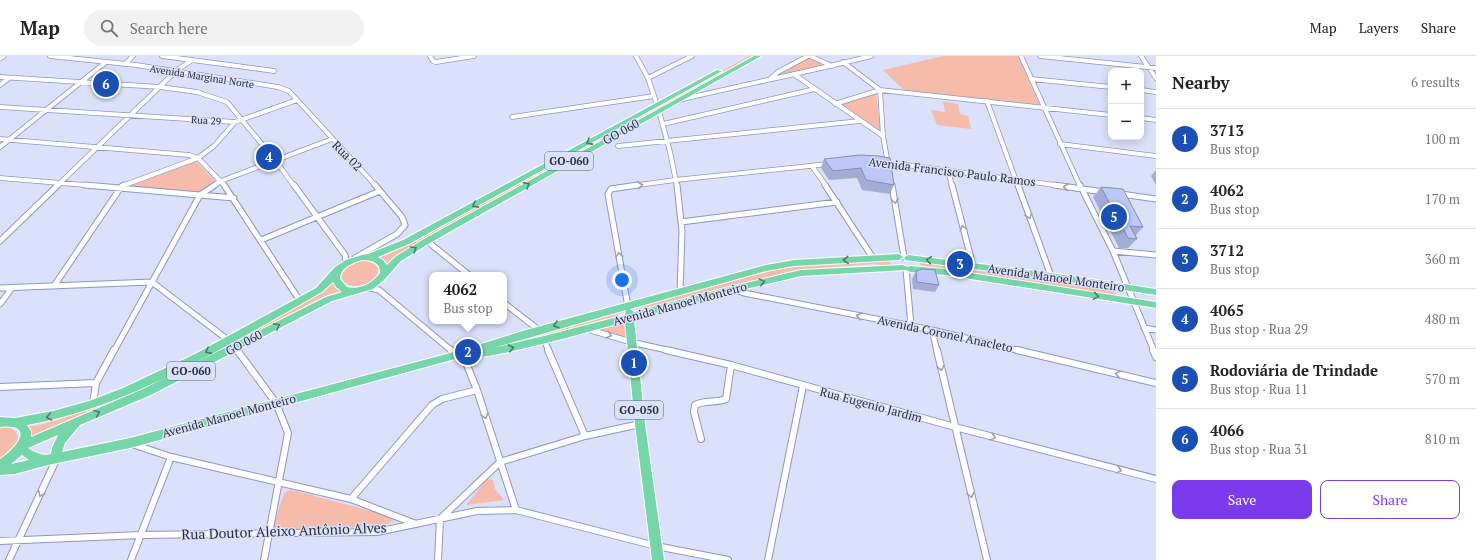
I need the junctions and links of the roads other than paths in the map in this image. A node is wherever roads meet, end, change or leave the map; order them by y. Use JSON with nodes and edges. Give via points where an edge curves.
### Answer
{"nodes":[{"id":1,"x":3,"y":56,"type":"edge"},
{"id":2,"x":50,"y":56,"type":"edge"},
{"id":3,"x":89,"y":56,"type":"edge"},
{"id":4,"x":134,"y":56,"type":"edge"},
{"id":5,"x":162,"y":56,"type":"edge"},
{"id":6,"x":430,"y":56,"type":"edge"},
{"id":7,"x":474,"y":56,"type":"edge"},
{"id":8,"x":636,"y":56,"type":"edge"},
{"id":9,"x":692,"y":56,"type":"edge"},
{"id":10,"x":746,"y":56,"type":"edge"},
{"id":11,"x":758,"y":56,"type":"edge"},
{"id":12,"x":809,"y":56,"type":"edge"},
{"id":13,"x":871,"y":56,"type":"edge"},
{"id":14,"x":1021,"y":56,"type":"edge"},
{"id":15,"x":1040,"y":56,"type":"edge"},
{"id":16,"x":1141,"y":56,"type":"edge"},
{"id":17,"x":0,"y":58,"type":"edge"},
{"id":18,"x":85,"y":59,"type":"junction"},
{"id":19,"x":192,"y":60,"type":"junction"},
{"id":20,"x":106,"y":62,"type":"junction"},
{"id":21,"x":843,"y":62,"type":"junction"},
{"id":22,"x":124,"y":64,"type":"junction"},
{"id":23,"x":832,"y":66,"type":"junction"},
{"id":24,"x":1149,"y":67,"type":"junction"},
{"id":25,"x":1156,"y":68,"type":"edge"},
{"id":26,"x":274,"y":71,"type":"dead end"},
{"id":27,"x":176,"y":72,"type":"junction"},
{"id":28,"x":795,"y":75,"type":"junction"},
{"id":29,"x":0,"y":78,"type":"edge"},
{"id":30,"x":9,"y":78,"type":"junction"},
{"id":31,"x":648,"y":78,"type":"junction"},
{"id":32,"x":771,"y":78,"type":"junction"},
{"id":33,"x":1156,"y":78,"type":"edge"},
{"id":34,"x":1031,"y":79,"type":"junction"},
{"id":35,"x":82,"y":81,"type":"junction"},
{"id":36,"x":0,"y":85,"type":"edge"},
{"id":37,"x":160,"y":87,"type":"junction"},
{"id":38,"x":1108,"y":87,"type":"edge"},
{"id":39,"x":815,"y":89,"type":"junction"},
{"id":40,"x":880,"y":90,"type":"junction"},
{"id":41,"x":1144,"y":90,"type":"edge"},
{"id":42,"x":1156,"y":92,"type":"edge"},
{"id":43,"x":654,"y":96,"type":"junction"},
{"id":44,"x":297,"y":100,"type":"junction"},
{"id":45,"x":678,"y":100,"type":"junction"},
{"id":46,"x":987,"y":101,"type":"junction"},
{"id":47,"x":836,"y":104,"type":"junction"},
{"id":48,"x":0,"y":107,"type":"edge"},
{"id":49,"x":1044,"y":107,"type":"junction"},
{"id":50,"x":658,"y":108,"type":"junction"},
{"id":51,"x":45,"y":110,"type":"junction"},
{"id":52,"x":133,"y":114,"type":"junction"},
{"id":53,"x":1108,"y":115,"type":"edge"},
{"id":54,"x":512,"y":117,"type":"dead end"},
{"id":55,"x":1144,"y":118,"type":"edge"},
{"id":56,"x":242,"y":120,"type":"junction"},
{"id":57,"x":860,"y":120,"type":"junction"},
{"id":58,"x":1156,"y":120,"type":"edge"},
{"id":59,"x":235,"y":122,"type":"junction"},
{"id":60,"x":663,"y":124,"type":"junction"},
{"id":61,"x":883,"y":136,"type":"junction"},
{"id":62,"x":0,"y":139,"type":"edge"},
{"id":63,"x":332,"y":139,"type":"junction"},
{"id":64,"x":8,"y":140,"type":"junction"},
{"id":65,"x":668,"y":141,"type":"junction"},
{"id":66,"x":1060,"y":144,"type":"junction"},
{"id":67,"x":618,"y":146,"type":"dead end"},
{"id":68,"x":0,"y":147,"type":"edge"},
{"id":69,"x":100,"y":147,"type":"junction"},
{"id":70,"x":1156,"y":156,"type":"edge"},
{"id":71,"x":198,"y":158,"type":"junction"},
{"id":72,"x":274,"y":160,"type":"junction"},
{"id":73,"x":875,"y":162,"type":"edge"},
{"id":74,"x":834,"y":163,"type":"edge"},
{"id":75,"x":888,"y":163,"type":"junction"},
{"id":76,"x":812,"y":166,"type":"junction"},
{"id":77,"x":889,"y":170,"type":"edge"},
{"id":78,"x":948,"y":170,"type":"junction"},
{"id":79,"x":0,"y":178,"type":"edge"},
{"id":80,"x":891,"y":178,"type":"edge"},
{"id":81,"x":1016,"y":179,"type":"junction"},
{"id":82,"x":675,"y":180,"type":"junction"},
{"id":83,"x":221,"y":181,"type":"junction"},
{"id":84,"x":62,"y":183,"type":"junction"},
{"id":85,"x":121,"y":187,"type":"junction"},
{"id":86,"x":1082,"y":189,"type":"junction"},
{"id":87,"x":380,"y":191,"type":"junction"},
{"id":88,"x":200,"y":195,"type":"junction"},
{"id":89,"x":234,"y":198,"type":"junction"},
{"id":90,"x":1156,"y":199,"type":"edge"},
{"id":91,"x":837,"y":202,"type":"junction"},
{"id":92,"x":317,"y":217,"type":"junction"},
{"id":93,"x":681,"y":222,"type":"junction"},
{"id":94,"x":261,"y":240,"type":"junction"},
{"id":95,"x":0,"y":241,"type":"edge"},
{"id":96,"x":426,"y":241,"type":"junction"},
{"id":97,"x":1113,"y":250,"type":"junction"},
{"id":98,"x":366,"y":255,"type":"junction"},
{"id":99,"x":1156,"y":256,"type":"edge"},
{"id":100,"x":904,"y":257,"type":"junction"},
{"id":101,"x":873,"y":258,"type":"junction"},
{"id":102,"x":349,"y":259,"type":"junction"},
{"id":103,"x":973,"y":266,"type":"junction"},
{"id":104,"x":906,"y":268,"type":"junction"},
{"id":105,"x":465,"y":272,"type":"edge"},
{"id":106,"x":336,"y":273,"type":"junction"},
{"id":107,"x":384,"y":273,"type":"junction"},
{"id":108,"x":1051,"y":276,"type":"junction"},
{"id":109,"x":152,"y":282,"type":"junction"},
{"id":110,"x":54,"y":286,"type":"junction"},
{"id":111,"x":378,"y":287,"type":"junction"},
{"id":112,"x":0,"y":288,"type":"edge"},
{"id":113,"x":12,"y":288,"type":"junction"},
{"id":114,"x":1129,"y":288,"type":"junction"},
{"id":115,"x":733,"y":289,"type":"junction"},
{"id":116,"x":355,"y":290,"type":"junction"},
{"id":117,"x":680,"y":292,"type":"junction"},
{"id":118,"x":1156,"y":292,"type":"edge"},
{"id":119,"x":300,"y":301,"type":"junction"},
{"id":120,"x":1134,"y":302,"type":"junction"},
{"id":121,"x":0,"y":304,"type":"edge"},
{"id":122,"x":507,"y":305,"type":"edge"},
{"id":123,"x":1156,"y":305,"type":"edge"},
{"id":124,"x":628,"y":307,"type":"junction"},
{"id":125,"x":630,"y":318,"type":"junction"},
{"id":126,"x":911,"y":326,"type":"junction"},
{"id":127,"x":1144,"y":328,"type":"junction"},
{"id":128,"x":586,"y":329,"type":"junction"},
{"id":129,"x":538,"y":330,"type":"junction"},
{"id":130,"x":932,"y":330,"type":"junction"},
{"id":131,"x":1156,"y":330,"type":"edge"},
{"id":132,"x":526,"y":334,"type":"junction"},
{"id":133,"x":228,"y":340,"type":"junction"},
{"id":134,"x":544,"y":340,"type":"junction"},
{"id":135,"x":632,"y":342,"type":"junction"},
{"id":136,"x":530,"y":343,"type":"junction"},
{"id":137,"x":235,"y":348,"type":"junction"},
{"id":138,"x":458,"y":355,"type":"junction"},
{"id":139,"x":1156,"y":357,"type":"edge"},
{"id":140,"x":731,"y":365,"type":"junction"},
{"id":141,"x":96,"y":383,"type":"junction"},
{"id":142,"x":1156,"y":383,"type":"edge"},
{"id":143,"x":803,"y":386,"type":"junction"},
{"id":144,"x":0,"y":387,"type":"edge"},
{"id":145,"x":477,"y":390,"type":"junction"},
{"id":146,"x":276,"y":403,"type":"junction"},
{"id":147,"x":93,"y":404,"type":"junction"},
{"id":148,"x":81,"y":420,"type":"junction"},
{"id":149,"x":0,"y":422,"type":"edge"},
{"id":150,"x":17,"y":422,"type":"junction"},
{"id":151,"x":640,"y":424,"type":"junction"},
{"id":152,"x":955,"y":427,"type":"junction"},
{"id":153,"x":585,"y":436,"type":"junction"},
{"id":154,"x":701,"y":439,"type":"dead end"},
{"id":155,"x":130,"y":443,"type":"junction"},
{"id":156,"x":22,"y":447,"type":"junction"},
{"id":157,"x":171,"y":457,"type":"junction"},
{"id":158,"x":52,"y":459,"type":"junction"},
{"id":159,"x":500,"y":462,"type":"junction"},
{"id":160,"x":0,"y":465,"type":"edge"},
{"id":161,"x":15,"y":469,"type":"junction"},
{"id":162,"x":0,"y":470,"type":"edge"},
{"id":163,"x":0,"y":474,"type":"edge"},
{"id":164,"x":1156,"y":479,"type":"edge"},
{"id":165,"x":279,"y":482,"type":"junction"},
{"id":166,"x":351,"y":499,"type":"junction"},
{"id":167,"x":516,"y":510,"type":"junction"},
{"id":168,"x":440,"y":519,"type":"junction"},
{"id":169,"x":416,"y":524,"type":"junction"},
{"id":170,"x":270,"y":533,"type":"junction"},
{"id":171,"x":141,"y":535,"type":"junction"},
{"id":172,"x":20,"y":540,"type":"junction"},
{"id":173,"x":0,"y":541,"type":"edge"},
{"id":174,"x":656,"y":546,"type":"junction"},
{"id":175,"x":9,"y":560,"type":"edge"},
{"id":176,"x":131,"y":560,"type":"edge"},
{"id":177,"x":264,"y":560,"type":"edge"},
{"id":178,"x":438,"y":560,"type":"edge"},
{"id":179,"x":658,"y":560,"type":"edge"},
{"id":180,"x":728,"y":560,"type":"edge"},
{"id":181,"x":768,"y":560,"type":"edge"},
{"id":182,"x":987,"y":560,"type":"edge"}],
"edges":[{"from":1,"to":17,"type":"street"},
{"from":2,"to":18,"type":"street","name":"Avenida Marginal Norte"},
{"from":3,"to":18,"type":"street"},
{"from":4,"to":22,"type":"street"},
{"from":5,"to":19,"type":"street"},
{"from":6,"to":7,"type":"street","via":[[434,61]]},
{"from":8,"to":31,"type":"street"},
{"from":9,"to":31,"type":"street"},
{"from":10,"to":50,"type":"main road","name":"GO 060","number":"GO-060"},
{"from":11,"to":45,"type":"main road","name":"GO 060","number":"GO-060"},
{"from":12,"to":23,"type":"street"},
{"from":12,"to":32,"type":"street"},
{"from":13,"to":21,"type":"street"},
{"from":14,"to":34,"type":"street"},
{"from":15,"to":24,"type":"street"},
{"from":16,"to":24,"type":"street"},
{"from":18,"to":20,"type":"street","name":"Avenida Marginal Norte"},
{"from":19,"to":26,"type":"street"},
{"from":19,"to":27,"type":"street"},
{"from":20,"to":22,"type":"street","name":"Avenida Marginal Norte"},
{"from":20,"to":35,"type":"street"},
{"from":21,"to":23,"type":"street"},
{"from":21,"to":40,"type":"street"},
{"from":22,"to":27,"type":"street","name":"Avenida Marginal Norte"},
{"from":23,"to":28,"type":"street"},
{"from":24,"to":25,"type":"street"},
{"from":24,"to":33,"type":"street"},
{"from":27,"to":37,"type":"street"},
{"from":27,"to":44,"type":"street","name":"Avenida Marginal Norte","via":[[278,87],[289,91]]},
{"from":28,"to":32,"type":"street"},
{"from":28,"to":39,"type":"street"},
{"from":29,"to":30,"type":"street"},
{"from":30,"to":35,"type":"street"},
{"from":30,"to":36,"type":"street"},
{"from":31,"to":43,"type":"street"},
{"from":32,"to":45,"type":"street"},
{"from":34,"to":38,"type":"street"},
{"from":34,"to":49,"type":"street"},
{"from":35,"to":37,"type":"street"},
{"from":35,"to":51,"type":"street"},
{"from":37,"to":52,"type":"street"},
{"from":37,"to":56,"type":"street","via":[[197,92],[227,102]]},
{"from":39,"to":47,"type":"street"},
{"from":39,"to":60,"type":"street"},
{"from":40,"to":46,"type":"street"},
{"from":40,"to":47,"type":"street"},
{"from":40,"to":61,"type":"street"},
{"from":41,"to":42,"type":"street"},
{"from":43,"to":50,"type":"street"},
{"from":43,"to":54,"type":"street"},
{"from":44,"to":56,"type":"street","name":"Rua 29"},
{"from":44,"to":63,"type":"street","name":"Avenida Marginal Norte"},
{"from":45,"to":50,"type":"main road","name":"GO 060","number":"GO-060"},
{"from":46,"to":49,"type":"street"},
{"from":46,"to":81,"type":"street"},
{"from":47,"to":57,"type":"street"},
{"from":48,"to":51,"type":"street","name":"Rua 29"},
{"from":49,"to":53,"type":"street"},
{"from":49,"to":66,"type":"street"},
{"from":50,"to":60,"type":"street"},
{"from":96,"to":50,"type":"main road","name":"GO 060","number":"GO-060","one_way":true},
{"from":50,"to":98,"type":"main road","name":"GO 060","number":"GO-060","one_way":true,"via":[[406,242]]},
{"from":51,"to":52,"type":"street","name":"Rua 29"},
{"from":51,"to":64,"type":"street"},
{"from":52,"to":59,"type":"street","name":"Rua 29"},
{"from":52,"to":69,"type":"street"},
{"from":55,"to":58,"type":"street"},
{"from":56,"to":59,"type":"street","name":"Rua 29"},
{"from":56,"to":72,"type":"street"},
{"from":57,"to":61,"type":"street"},
{"from":57,"to":65,"type":"street"},
{"from":59,"to":71,"type":"street","via":[[214,148]]},
{"from":60,"to":65,"type":"street"},
{"from":61,"to":75,"type":"street"},
{"from":62,"to":64,"type":"street"},
{"from":63,"to":72,"type":"street","name":"Rua 02"},
{"from":63,"to":87,"type":"street","name":"Rua 02"},
{"from":64,"to":68,"type":"street"},
{"from":64,"to":69,"type":"street"},
{"from":65,"to":67,"type":"street"},
{"from":65,"to":82,"type":"street"},
{"from":66,"to":70,"type":"street"},
{"from":66,"to":86,"type":"street"},
{"from":69,"to":71,"type":"street"},
{"from":69,"to":84,"type":"street"},
{"from":71,"to":83,"type":"street"},
{"from":71,"to":85,"type":"street"},
{"from":72,"to":83,"type":"street","name":"Rua 02"},
{"from":72,"to":92,"type":"street"},
{"from":73,"to":75,"type":"street","name":"Avenida Francisco Paulo Ramos"},
{"from":74,"to":76,"type":"street"},
{"from":75,"to":77,"type":"street"},
{"from":75,"to":78,"type":"street","name":"Avenida Francisco Paulo Ramos"},
{"from":76,"to":82,"type":"street"},
{"from":76,"to":91,"type":"street"},
{"from":78,"to":81,"type":"street","name":"Avenida Francisco Paulo Ramos"},
{"from":103,"to":78,"type":"street","one_way":true},
{"from":79,"to":84,"type":"street"},
{"from":80,"to":100,"type":"street","one_way":true},
{"from":86,"to":81,"type":"street","name":"Avenida Francisco Paulo Ramos","one_way":true},
{"from":81,"to":108,"type":"street","one_way":true},
{"from":82,"to":93,"type":"street"},
{"from":124,"to":82,"type":"street","number":"GO-050","one_way":true,"via":[[608,194],[611,189],[618,187]]},
{"from":83,"to":88,"type":"street","name":"Rua 02"},
{"from":83,"to":89,"type":"street"},
{"from":84,"to":85,"type":"street"},
{"from":84,"to":95,"type":"street"},
{"from":85,"to":88,"type":"street"},
{"from":85,"to":110,"type":"street"},
{"from":86,"to":90,"type":"street","name":"Avenida Francisco Paulo Ramos"},
{"from":86,"to":97,"type":"street"},
{"from":87,"to":92,"type":"street"},
{"from":87,"to":98,"type":"street","name":"Rua 02","via":[[405,225],[397,234]]},
{"from":88,"to":89,"type":"street"},
{"from":88,"to":109,"type":"street"},
{"from":89,"to":94,"type":"street"},
{"from":91,"to":93,"type":"street"},
{"from":91,"to":101,"type":"street"},
{"from":92,"to":94,"type":"street"},
{"from":92,"to":102,"type":"street"},
{"from":93,"to":117,"type":"street"},
{"from":94,"to":119,"type":"street"},
{"from":96,"to":105,"type":"street"},
{"from":107,"to":96,"type":"main road","name":"GO 060","number":"GO-060","one_way":true,"via":[[398,259]]},
{"from":97,"to":99,"type":"street"},
{"from":97,"to":114,"type":"street"},
{"from":98,"to":102,"type":"main road","number":"GO-060"},
{"from":98,"to":107,"type":"main road","via":[[382,264]]},
{"from":100,"to":101,"type":"main road","name":"Avenida Manoel Monteiro"},
{"from":103,"to":100,"type":"main road","name":"Avenida Manoel Monteiro","one_way":true},
{"from":100,"to":104,"type":"main road","via":[[914,264]]},
{"from":101,"to":117,"type":"main road","name":"Avenida Manoel Monteiro","one_way":true,"via":[[794,263],[766,268]]},
{"from":102,"to":106,"type":"main road","number":"GO-060"},
{"from":103,"to":108,"type":"main road","name":"Avenida Manoel Monteiro"},
{"from":115,"to":104,"type":"main road","name":"Avenida Manoel Monteiro","one_way":true,"via":[[801,273]]},
{"from":104,"to":120,"type":"main road","name":"Avenida Manoel Monteiro","one_way":true},
{"from":104,"to":126,"type":"street"},
{"from":106,"to":116,"type":"main road","via":[[336,279],[342,288]]},
{"from":106,"to":119,"type":"main road","name":"GO 060","number":"GO-060","via":[[319,290]]},
{"from":107,"to":111,"type":"main road","number":"GO-060"},
{"from":108,"to":114,"type":"main road","name":"Avenida Manoel Monteiro"},
{"from":109,"to":110,"type":"street"},
{"from":109,"to":133,"type":"street"},
{"from":109,"to":141,"type":"street"},
{"from":110,"to":113,"type":"street"},
{"from":111,"to":116,"type":"main road","number":"GO-060"},
{"from":111,"to":138,"type":"street"},
{"from":112,"to":113,"type":"street"},
{"from":113,"to":121,"type":"street"},
{"from":114,"to":118,"type":"main road","name":"Avenida Manoel Monteiro"},
{"from":114,"to":120,"type":"street"},
{"from":115,"to":125,"type":"main road","name":"Avenida Manoel Monteiro"},
{"from":126,"to":115,"type":"street","name":"Avenida Coronel Anacleto","one_way":true},
{"from":137,"to":116,"type":"main road","name":"GO 060","number":"GO-060","one_way":true,"via":[[329,298]]},
{"from":117,"to":124,"type":"main road","name":"Avenida Manoel Monteiro"},
{"from":119,"to":133,"type":"main road","name":"GO 060","number":"GO-060"},
{"from":120,"to":123,"type":"main road","name":"Avenida Manoel Monteiro"},
{"from":120,"to":127,"type":"street"},
{"from":122,"to":129,"type":"street"},
{"from":124,"to":125,"type":"main road","number":"GO-050"},
{"from":124,"to":129,"type":"main road","name":"Avenida Manoel Monteiro","one_way":true},
{"from":125,"to":128,"type":"main road","name":"Avenida Manoel Monteiro"},
{"from":125,"to":135,"type":"main road","number":"GO-050"},
{"from":126,"to":130,"type":"street","name":"Avenida Coronel Anacleto"},
{"from":127,"to":131,"type":"street"},
{"from":127,"to":139,"type":"street"},
{"from":128,"to":134,"type":"main road","name":"Avenida Manoel Monteiro"},
{"from":128,"to":135,"type":"street","name":"Rua Eugenio Jardim","one_way":true},
{"from":129,"to":132,"type":"main road","name":"Avenida Manoel Monteiro"},
{"from":142,"to":130,"type":"street","name":"Avenida Coronel Anacleto","one_way":true},
{"from":130,"to":152,"type":"street","one_way":true},
{"from":132,"to":136,"type":"main road"},
{"from":132,"to":138,"type":"main road","name":"Avenida Manoel Monteiro"},
{"from":133,"to":147,"type":"main road","name":"GO 060","number":"GO-060","one_way":true,"via":[[152,379]]},
{"from":134,"to":136,"type":"main road","name":"Avenida Manoel Monteiro"},
{"from":134,"to":153,"type":"street"},
{"from":135,"to":140,"type":"street","name":"Rua Eugenio Jardim"},
{"from":135,"to":151,"type":"main road","number":"GO-050"},
{"from":138,"to":136,"type":"main road","name":"Avenida Manoel Monteiro","one_way":true,"via":[[483,354]]},
{"from":137,"to":146,"type":"street"},
{"from":148,"to":137,"type":"main road","name":"GO 060","number":"GO-060","one_way":true,"via":[[147,392]]},
{"from":138,"to":145,"type":"street","via":[[467,365]]},
{"from":138,"to":146,"type":"main road","name":"Avenida Manoel Monteiro"},
{"from":140,"to":143,"type":"street","name":"Rua Eugenio Jardim"},
{"from":140,"to":154,"type":"street","via":[[726,399],[701,401],[695,405],[694,412]]},
{"from":141,"to":144,"type":"street"},
{"from":141,"to":147,"type":"street"},
{"from":143,"to":152,"type":"street","name":"Rua Eugenio Jardim"},
{"from":143,"to":181,"type":"street"},
{"from":145,"to":159,"type":"street","one_way":true},
{"from":145,"to":166,"type":"street","via":[[442,399],[432,405]]},
{"from":146,"to":155,"type":"main road","name":"Avenida Manoel Monteiro"},
{"from":146,"to":165,"type":"street","via":[[288,433]]},
{"from":147,"to":150,"type":"main road","name":"GO 060","number":"GO-060","one_way":true,"via":[[62,414]]},
{"from":148,"to":156,"type":"main road","name":"GO 060","number":"GO-060"},
{"from":148,"to":158,"type":"main road","via":[[64,434]]},
{"from":149,"to":150,"type":"main road","number":"GO-060"},
{"from":150,"to":156,"type":"main road","via":[[24,426],[26,433]]},
{"from":151,"to":153,"type":"street"},
{"from":151,"to":174,"type":"main road","number":"GO-050"},
{"from":152,"to":164,"type":"street","name":"Rua Eugenio Jardim","one_way":true},
{"from":152,"to":182,"type":"street","one_way":true},
{"from":153,"to":159,"type":"street"},
{"from":155,"to":157,"type":"street"},
{"from":155,"to":158,"type":"main road","name":"Avenida Manoel Monteiro"},
{"from":156,"to":158,"type":"main road","via":[[34,458]]},
{"from":156,"to":160,"type":"main road","number":"GO-060"},
{"from":157,"to":165,"type":"street"},
{"from":157,"to":171,"type":"street"},
{"from":158,"to":161,"type":"main road","name":"Avenida Manoel Monteiro"},
{"from":158,"to":172,"type":"street","one_way":true},
{"from":159,"to":167,"type":"street"},
{"from":159,"to":168,"type":"street"},
{"from":161,"to":162,"type":"main road"},
{"from":161,"to":163,"type":"street","name":"Avenida Manoel Monteiro"},
{"from":165,"to":166,"type":"street"},
{"from":165,"to":170,"type":"street"},
{"from":166,"to":169,"type":"street"},
{"from":167,"to":168,"type":"street","name":"Rua Doutor Aleixo Antônio Alves","via":[[477,510]]},
{"from":167,"to":174,"type":"street","name":"Rua Doutor Aleixo Antônio Alves"},
{"from":168,"to":169,"type":"street","name":"Rua Doutor Aleixo Antônio Alves"},
{"from":168,"to":178,"type":"street"},
{"from":169,"to":170,"type":"street","name":"Rua Doutor Aleixo Antônio Alves","via":[[376,532]]},
{"from":170,"to":171,"type":"street","name":"Rua Doutor Aleixo Antônio Alves"},
{"from":170,"to":177,"type":"street"},
{"from":171,"to":172,"type":"street","name":"Rua Doutor Aleixo Antônio Alves"},
{"from":171,"to":176,"type":"street"},
{"from":172,"to":173,"type":"street","name":"Rua Doutor Aleixo Antônio Alves"},
{"from":172,"to":175,"type":"street"},
{"from":174,"to":179,"type":"main road","number":"GO-050"},
{"from":174,"to":180,"type":"street","name":"Rua Doutor Aleixo Antônio Alves"}]}
